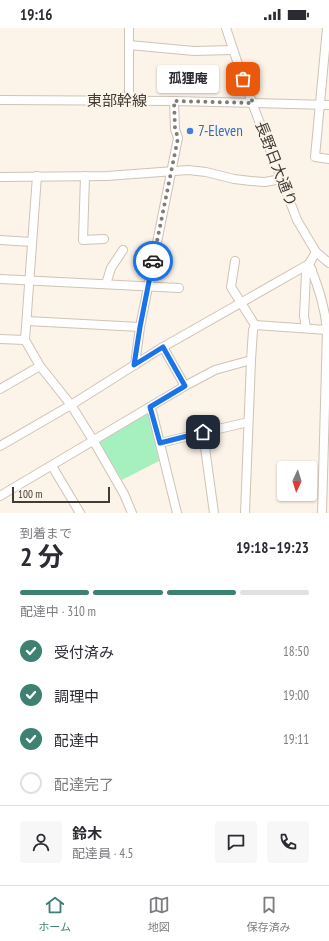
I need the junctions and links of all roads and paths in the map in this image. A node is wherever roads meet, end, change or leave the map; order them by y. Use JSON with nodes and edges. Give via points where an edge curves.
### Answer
{"nodes":[{"id":1,"x":129,"y":28,"type":"edge"},
{"id":2,"x":226,"y":28,"type":"edge"},
{"id":3,"x":327,"y":28,"type":"edge"},
{"id":4,"x":129,"y":45,"type":"junction"},
{"id":5,"x":233,"y":50,"type":"junction"},
{"id":6,"x":0,"y":100,"type":"edge"},
{"id":7,"x":129,"y":101,"type":"junction"},
{"id":8,"x":174,"y":101,"type":"junction"},
{"id":9,"x":253,"y":103,"type":"junction"},
{"id":10,"x":320,"y":104,"type":"junction"},
{"id":11,"x":329,"y":105,"type":"edge"},
{"id":12,"x":329,"y":159,"type":"edge"},
{"id":13,"x":171,"y":172,"type":"junction"},
{"id":14,"x":37,"y":176,"type":"junction"},
{"id":15,"x":85,"y":176,"type":"junction"},
{"id":16,"x":0,"y":177,"type":"edge"},
{"id":17,"x":281,"y":179,"type":"junction"},
{"id":18,"x":104,"y":239,"type":"dead end"},
{"id":19,"x":0,"y":240,"type":"edge"},
{"id":20,"x":32,"y":242,"type":"junction"},
{"id":21,"x":123,"y":250,"type":"dead end"},
{"id":22,"x":316,"y":252,"type":"junction"},
{"id":23,"x":235,"y":261,"type":"dead end"},
{"id":24,"x":329,"y":263,"type":"edge"},
{"id":25,"x":310,"y":267,"type":"junction"},
{"id":26,"x":0,"y":279,"type":"edge"},
{"id":27,"x":29,"y":280,"type":"junction"},
{"id":28,"x":106,"y":284,"type":"junction"},
{"id":29,"x":148,"y":286,"type":"junction"},
{"id":30,"x":179,"y":288,"type":"dead end"},
{"id":31,"x":241,"y":303,"type":"junction"},
{"id":32,"x":27,"y":321,"type":"junction"},
{"id":33,"x":255,"y":325,"type":"junction"},
{"id":34,"x":140,"y":327,"type":"junction"},
{"id":35,"x":306,"y":328,"type":"junction"},
{"id":36,"x":327,"y":330,"type":"junction"},
{"id":37,"x":0,"y":339,"type":"edge"},
{"id":38,"x":25,"y":340,"type":"junction"},
{"id":39,"x":163,"y":347,"type":"junction"},
{"id":40,"x":328,"y":351,"type":"edge"},
{"id":41,"x":250,"y":360,"type":"junction"},
{"id":42,"x":134,"y":365,"type":"junction"},
{"id":43,"x":40,"y":366,"type":"junction"},
{"id":44,"x":185,"y":386,"type":"junction"},
{"id":45,"x":0,"y":389,"type":"edge"},
{"id":46,"x":71,"y":404,"type":"junction"},
{"id":47,"x":150,"y":407,"type":"junction"},
{"id":48,"x":248,"y":422,"type":"junction"},
{"id":49,"x":203,"y":432,"type":"junction"},
{"id":50,"x":93,"y":440,"type":"junction"},
{"id":51,"x":160,"y":443,"type":"junction"},
{"id":52,"x":0,"y":446,"type":"edge"},
{"id":53,"x":52,"y":466,"type":"junction"},
{"id":54,"x":0,"y":496,"type":"edge"},
{"id":55,"x":80,"y":513,"type":"edge"},
{"id":56,"x":132,"y":513,"type":"edge"},
{"id":57,"x":177,"y":513,"type":"edge"},
{"id":58,"x":214,"y":513,"type":"edge"},
{"id":59,"x":245,"y":513,"type":"edge"},
{"id":60,"x":322,"y":513,"type":"edge"}],
"edges":[{"from":1,"to":4,"type":"street"},
{"from":2,"to":5,"type":"street","name":"長野日大通り"},
{"from":3,"to":10,"type":"street"},
{"from":4,"to":5,"type":"street","via":[[194,51]]},
{"from":4,"to":7,"type":"street"},
{"from":5,"to":9,"type":"street","name":"長野日大通り"},
{"from":6,"to":7,"type":"street","name":"東部幹線"},
{"from":7,"to":8,"type":"street","name":"東部幹線"},
{"from":8,"to":9,"type":"street","name":"東部幹線"},
{"from":8,"to":13,"type":"street","via":[[175,129],[178,138]]},
{"from":9,"to":10,"type":"street","name":"東部幹線"},
{"from":9,"to":17,"type":"street","name":"長野日大通り"},
{"from":10,"to":11,"type":"street","name":"東部幹線"},
{"from":10,"to":12,"type":"street","via":[[316,157]]},
{"from":13,"to":15,"type":"street"},
{"from":13,"to":17,"type":"street","via":[[206,172],[251,182]]},
{"from":13,"to":29,"type":"street"},
{"from":14,"to":15,"type":"street"},
{"from":14,"to":16,"type":"street"},
{"from":14,"to":20,"type":"street"},
{"from":15,"to":18,"type":"street","via":[[83,240]]},
{"from":17,"to":22,"type":"street","name":"長野日大通り","via":[[297,220]]},
{"from":19,"to":20,"type":"street"},
{"from":20,"to":27,"type":"street"},
{"from":21,"to":28,"type":"street","via":[[111,268]]},
{"from":22,"to":24,"type":"street","name":"長野日大通り"},
{"from":22,"to":25,"type":"street"},
{"from":23,"to":31,"type":"street","via":[[231,287]]},
{"from":25,"to":31,"type":"street"},
{"from":25,"to":35,"type":"street","via":[[306,273]]},
{"from":25,"to":36,"type":"street","via":[[318,282]]},
{"from":26,"to":27,"type":"street"},
{"from":27,"to":28,"type":"street"},
{"from":27,"to":32,"type":"street"},
{"from":28,"to":29,"type":"street"},
{"from":29,"to":30,"type":"street"},
{"from":29,"to":34,"type":"street"},
{"from":31,"to":33,"type":"street"},
{"from":31,"to":39,"type":"street"},
{"from":32,"to":34,"type":"street"},
{"from":32,"to":38,"type":"street"},
{"from":33,"to":35,"type":"street"},
{"from":33,"to":41,"type":"street"},
{"from":34,"to":42,"type":"street"},
{"from":35,"to":36,"type":"street"},
{"from":36,"to":40,"type":"street"},
{"from":37,"to":38,"type":"street"},
{"from":38,"to":43,"type":"street"},
{"from":39,"to":42,"type":"street"},
{"from":39,"to":44,"type":"street"},
{"from":40,"to":60,"type":"street"},
{"from":41,"to":44,"type":"street","via":[[215,370]]},
{"from":41,"to":48,"type":"street"},
{"from":42,"to":46,"type":"street"},
{"from":43,"to":45,"type":"street"},
{"from":43,"to":46,"type":"street"},
{"from":44,"to":47,"type":"street"},
{"from":46,"to":50,"type":"street"},
{"from":46,"to":52,"type":"street"},
{"from":47,"to":50,"type":"street"},
{"from":47,"to":51,"type":"street"},
{"from":48,"to":49,"type":"street"},
{"from":48,"to":59,"type":"street"},
{"from":49,"to":51,"type":"street"},
{"from":49,"to":58,"type":"street"},
{"from":50,"to":53,"type":"street"},
{"from":50,"to":56,"type":"street"},
{"from":51,"to":57,"type":"street"},
{"from":53,"to":54,"type":"street"},
{"from":53,"to":55,"type":"street"}]}
